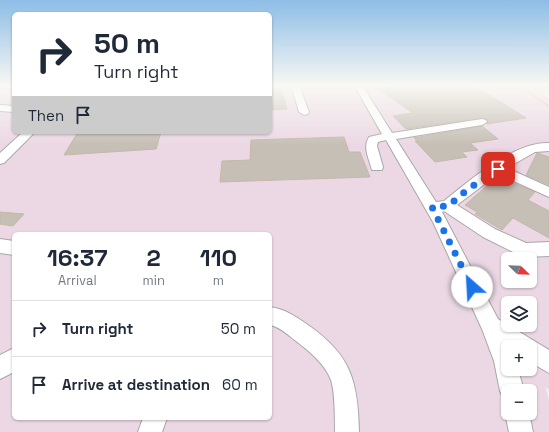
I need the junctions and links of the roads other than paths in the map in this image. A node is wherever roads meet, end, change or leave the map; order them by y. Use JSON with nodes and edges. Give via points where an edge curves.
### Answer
{"nodes":[{"id":1,"x":302,"y":105,"type":"edge"},
{"id":2,"x":371,"y":105,"type":"edge"},
{"id":3,"x":0,"y":108,"type":"edge"},
{"id":4,"x":12,"y":109,"type":"edge"},
{"id":5,"x":304,"y":112,"type":"dead end"},
{"id":6,"x":482,"y":122,"type":"dead end"},
{"id":7,"x":27,"y":134,"type":"edge"},
{"id":8,"x":391,"y":137,"type":"junction"},
{"id":9,"x":0,"y":146,"type":"edge"},
{"id":10,"x":14,"y":146,"type":"junction"},
{"id":11,"x":549,"y":147,"type":"edge"},
{"id":12,"x":0,"y":160,"type":"edge"},
{"id":13,"x":377,"y":167,"type":"dead end"},
{"id":14,"x":498,"y":169,"type":"junction"},
{"id":15,"x":549,"y":192,"type":"edge"},
{"id":16,"x":448,"y":206,"type":"junction"},
{"id":17,"x":432,"y":207,"type":"junction"},
{"id":18,"x":0,"y":246,"type":"edge"},
{"id":19,"x":12,"y":248,"type":"edge"},
{"id":20,"x":549,"y":249,"type":"edge"},
{"id":21,"x":272,"y":316,"type":"edge"},
{"id":22,"x":492,"y":326,"type":"junction"},
{"id":23,"x":515,"y":340,"type":"edge"},
{"id":24,"x":537,"y":354,"type":"edge"},
{"id":25,"x":12,"y":360,"type":"edge"},
{"id":26,"x":549,"y":362,"type":"edge"},
{"id":27,"x":0,"y":368,"type":"edge"},
{"id":28,"x":510,"y":384,"type":"edge"},
{"id":29,"x":154,"y":420,"type":"edge"},
{"id":30,"x":518,"y":420,"type":"edge"},
{"id":31,"x":150,"y":432,"type":"edge"},
{"id":32,"x":347,"y":432,"type":"edge"},
{"id":33,"x":521,"y":432,"type":"edge"}],
"edges":[{"from":1,"to":5,"type":"street"},
{"from":2,"to":8,"type":"street"},
{"from":3,"to":4,"type":"street"},
{"from":6,"to":8,"type":"street"},
{"from":7,"to":10,"type":"street"},
{"from":8,"to":13,"type":"street","via":[[371,141]]},
{"from":8,"to":17,"type":"street"},
{"from":9,"to":10,"type":"street"},
{"from":10,"to":12,"type":"street"},
{"from":11,"to":14,"type":"street","via":[[530,150]]},
{"from":14,"to":15,"type":"street"},
{"from":14,"to":16,"type":"street"},
{"from":16,"to":17,"type":"street"},
{"from":16,"to":20,"type":"street","via":[[512,245],[525,250]]},
{"from":17,"to":22,"type":"street"},
{"from":18,"to":19,"type":"street"},
{"from":21,"to":32,"type":"street","via":[[282,318],[330,358],[342,378]]},
{"from":22,"to":23,"type":"street"},
{"from":22,"to":28,"type":"street","via":[[505,360]]},
{"from":24,"to":26,"type":"street"},
{"from":25,"to":27,"type":"street"},
{"from":29,"to":31,"type":"street"},
{"from":30,"to":33,"type":"street"}]}
